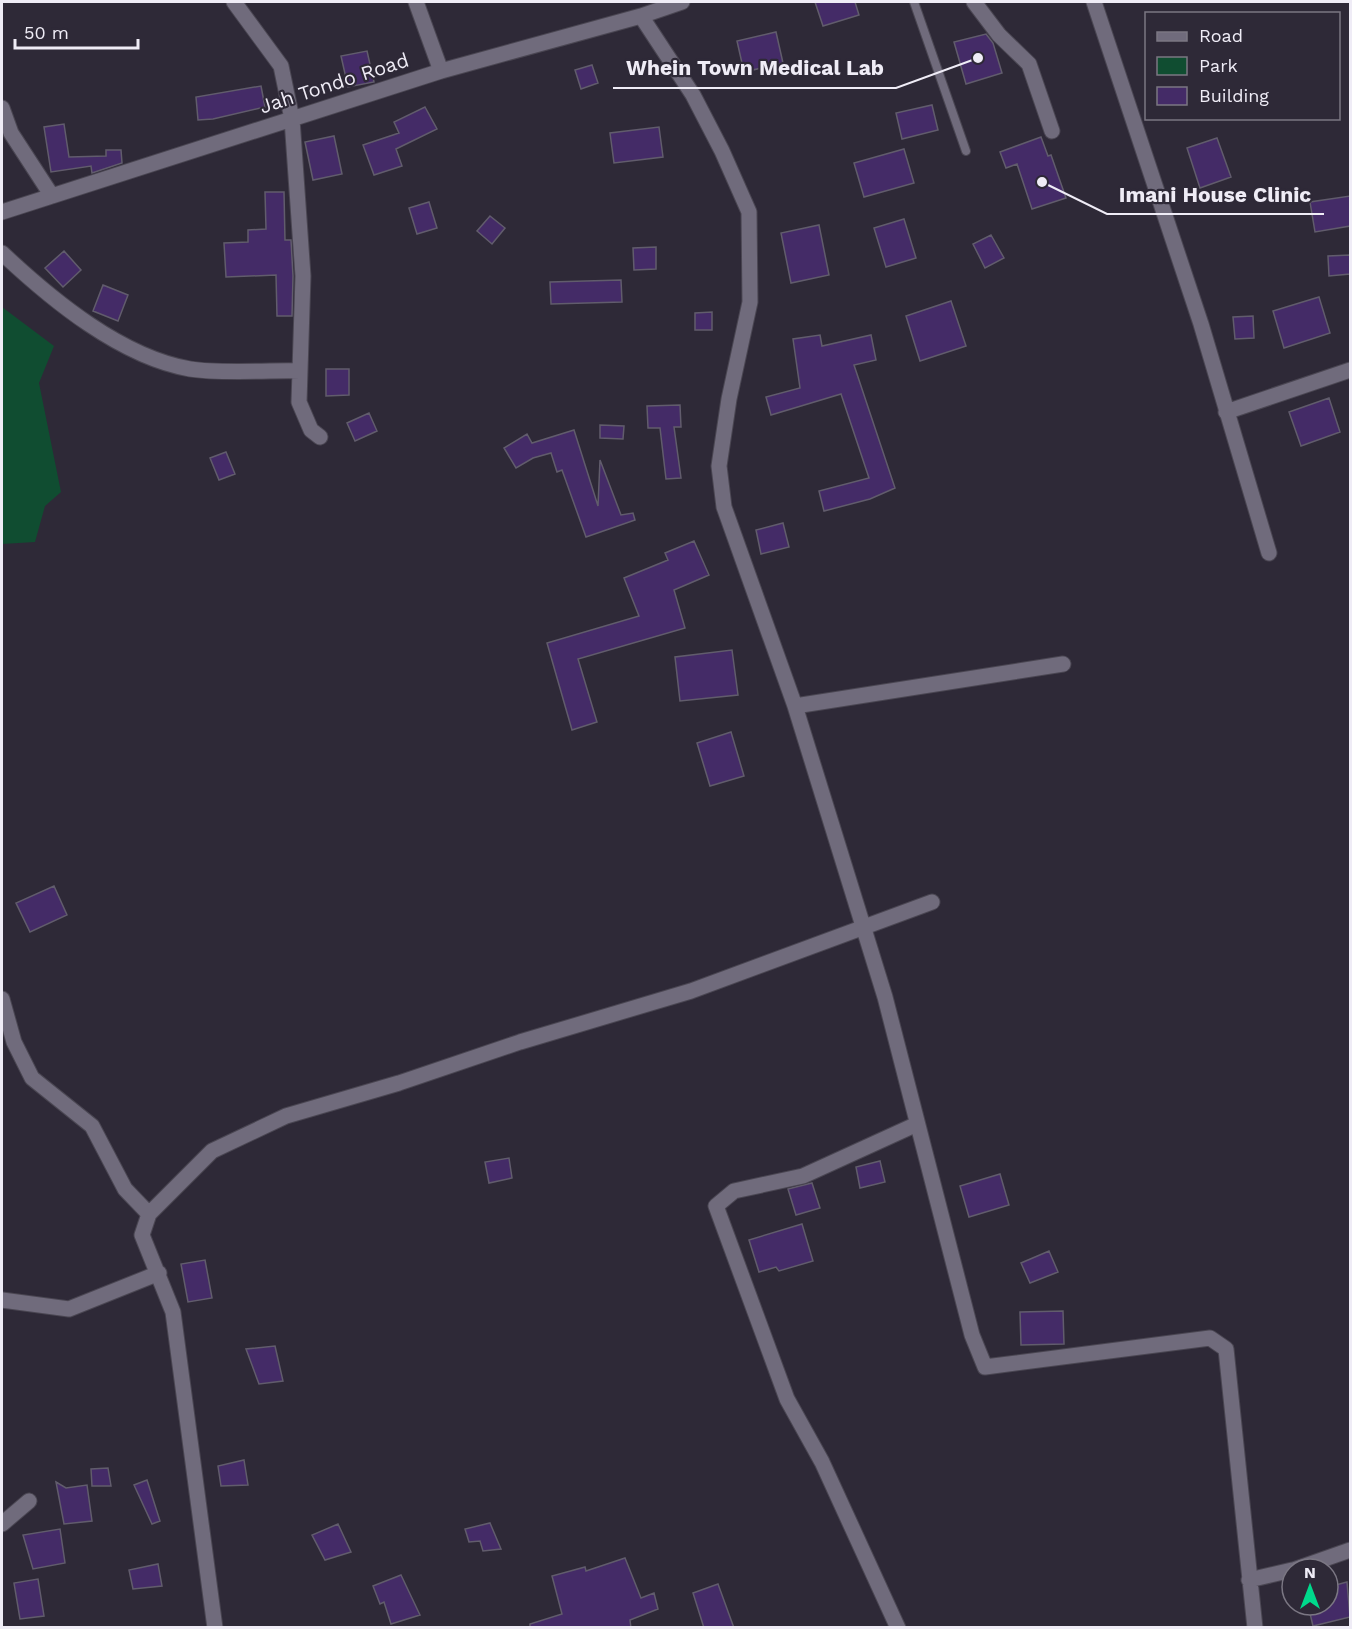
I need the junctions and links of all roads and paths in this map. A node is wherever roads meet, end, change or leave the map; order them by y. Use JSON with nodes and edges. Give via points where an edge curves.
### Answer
{"nodes":[{"id":1,"x":234,"y":2,"type":"edge"},
{"id":2,"x":416,"y":2,"type":"edge"},
{"id":3,"x":682,"y":2,"type":"edge"},
{"id":4,"x":914,"y":2,"type":"edge"},
{"id":5,"x":974,"y":2,"type":"edge"},
{"id":6,"x":1094,"y":2,"type":"edge"},
{"id":7,"x":641,"y":16,"type":"junction"},
{"id":8,"x":441,"y":71,"type":"junction"},
{"id":9,"x":2,"y":108,"type":"edge"},
{"id":10,"x":292,"y":119,"type":"junction"},
{"id":11,"x":1052,"y":131,"type":"dead end"},
{"id":12,"x":966,"y":151,"type":"dead end"},
{"id":13,"x":52,"y":196,"type":"junction"},
{"id":14,"x":2,"y":212,"type":"edge"},
{"id":15,"x":2,"y":253,"type":"edge"},
{"id":16,"x":1350,"y":370,"type":"edge"},
{"id":17,"x":300,"y":371,"type":"junction"},
{"id":18,"x":1226,"y":412,"type":"junction"},
{"id":19,"x":320,"y":437,"type":"dead end"},
{"id":20,"x":1269,"y":553,"type":"dead end"},
{"id":21,"x":1063,"y":664,"type":"dead end"},
{"id":22,"x":795,"y":706,"type":"junction"},
{"id":23,"x":932,"y":902,"type":"dead end"},
{"id":24,"x":862,"y":927,"type":"junction"},
{"id":25,"x":2,"y":999,"type":"edge"},
{"id":26,"x":918,"y":1124,"type":"junction"},
{"id":27,"x":149,"y":1214,"type":"junction"},
{"id":28,"x":159,"y":1273,"type":"junction"},
{"id":29,"x":2,"y":1300,"type":"edge"},
{"id":30,"x":29,"y":1501,"type":"dead end"},
{"id":31,"x":2,"y":1524,"type":"edge"},
{"id":32,"x":1350,"y":1550,"type":"edge"},
{"id":33,"x":1330,"y":1557,"type":"edge"},
{"id":34,"x":1280,"y":1573,"type":"edge"},
{"id":35,"x":1249,"y":1580,"type":"junction"},
{"id":36,"x":215,"y":1628,"type":"edge"},
{"id":37,"x":898,"y":1628,"type":"edge"},
{"id":38,"x":1255,"y":1628,"type":"edge"}],
"edges":[{"from":1,"to":10,"type":"street","via":[[281,66]]},
{"from":2,"to":8,"type":"street"},
{"from":3,"to":7,"type":"street","name":"Jah Tondo Road"},
{"from":4,"to":12,"type":"lane"},
{"from":5,"to":11,"type":"street","via":[[999,35],[1029,64]]},
{"from":6,"to":18,"type":"street","via":[[1201,324]]},
{"from":7,"to":8,"type":"street","name":"Jah Tondo Road"},
{"from":7,"to":22,"type":"street","via":[[693,95],[748,212],[750,302],[719,466],[724,507]]},
{"from":8,"to":10,"type":"street","name":"Jah Tondo Road"},
{"from":9,"to":13,"type":"street","via":[[11,133]]},
{"from":10,"to":13,"type":"street","name":"Jah Tondo Road"},
{"from":10,"to":17,"type":"street","via":[[303,276]]},
{"from":13,"to":14,"type":"street","name":"Jah Tondo Road"},
{"from":15,"to":17,"type":"street","via":[[39,287],[128,349],[190,369]]},
{"from":16,"to":18,"type":"street"},
{"from":17,"to":19,"type":"street","via":[[299,402],[311,430]]},
{"from":18,"to":20,"type":"street"},
{"from":21,"to":22,"type":"street"},
{"from":22,"to":24,"type":"street"},
{"from":23,"to":24,"type":"street"},
{"from":24,"to":26,"type":"street"},
{"from":24,"to":27,"type":"street","via":[[692,991],[286,1116],[212,1151]]},
{"from":25,"to":27,"type":"street","via":[[14,1042],[32,1078],[92,1126],[125,1190]]},
{"from":26,"to":35,"type":"street","via":[[972,1335],[985,1367],[1210,1338],[1226,1349]]},
{"from":26,"to":37,"type":"street","via":[[802,1176],[734,1191],[716,1206],[787,1399],[822,1462]]},
{"from":27,"to":28,"type":"street","via":[[142,1235]]},
{"from":28,"to":29,"type":"street","via":[[69,1309]]},
{"from":28,"to":36,"type":"street","via":[[173,1312]]},
{"from":30,"to":31,"type":"street"},
{"from":32,"to":33,"type":"street"},
{"from":34,"to":35,"type":"street"},
{"from":35,"to":38,"type":"street"}]}
